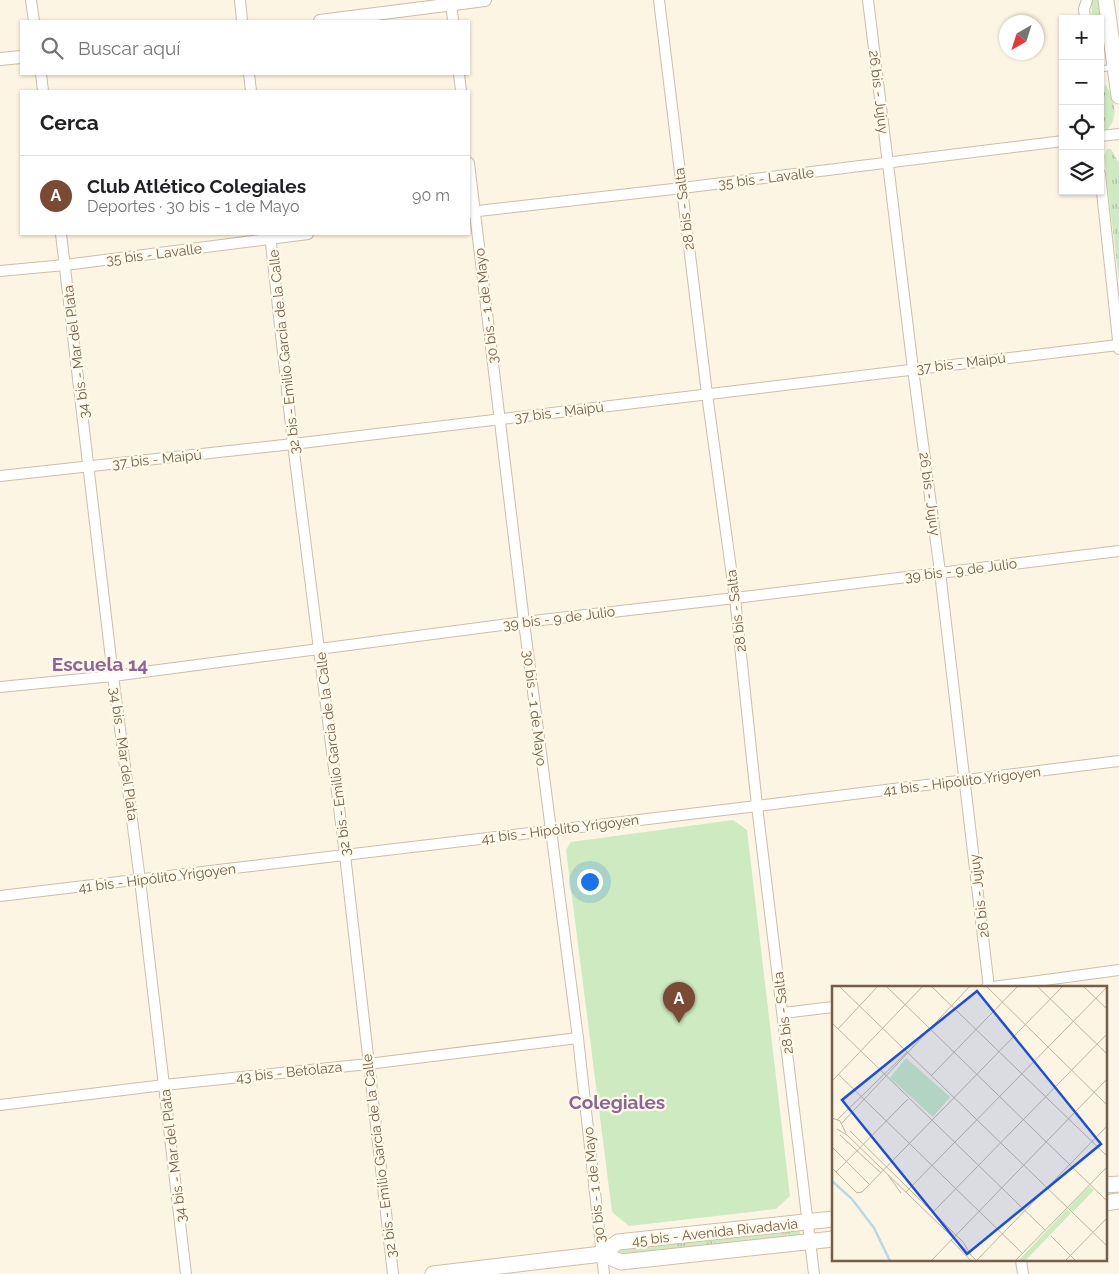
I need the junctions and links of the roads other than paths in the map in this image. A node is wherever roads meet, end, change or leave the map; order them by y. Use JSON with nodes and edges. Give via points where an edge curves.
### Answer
{"nodes":[{"id":1,"x":31,"y":0,"type":"edge"},
{"id":2,"x":240,"y":0,"type":"edge"},
{"id":3,"x":485,"y":0,"type":"edge"},
{"id":4,"x":659,"y":0,"type":"edge"},
{"id":5,"x":868,"y":0,"type":"edge"},
{"id":6,"x":1087,"y":0,"type":"edge"},
{"id":7,"x":1106,"y":0,"type":"edge"},
{"id":8,"x":451,"y":2,"type":"edge"},
{"id":9,"x":1085,"y":15,"type":"edge"},
{"id":10,"x":34,"y":20,"type":"edge"},
{"id":11,"x":242,"y":20,"type":"edge"},
{"id":12,"x":327,"y":20,"type":"edge"},
{"id":13,"x":453,"y":20,"type":"edge"},
{"id":14,"x":20,"y":57,"type":"edge"},
{"id":15,"x":0,"y":59,"type":"edge"},
{"id":16,"x":1108,"y":68,"type":"edge"},
{"id":17,"x":41,"y":75,"type":"edge"},
{"id":18,"x":249,"y":75,"type":"edge"},
{"id":19,"x":459,"y":75,"type":"edge"},
{"id":20,"x":43,"y":90,"type":"edge"},
{"id":21,"x":252,"y":90,"type":"edge"},
{"id":22,"x":461,"y":90,"type":"edge"},
{"id":23,"x":1119,"y":96,"type":"edge"},
{"id":24,"x":1119,"y":134,"type":"edge"},
{"id":25,"x":1104,"y":136,"type":"edge"},
{"id":26,"x":1059,"y":142,"type":"edge"},
{"id":27,"x":888,"y":163,"type":"junction"},
{"id":28,"x":470,"y":187,"type":"edge"},
{"id":29,"x":682,"y":188,"type":"junction"},
{"id":30,"x":1102,"y":195,"type":"edge"},
{"id":31,"x":471,"y":211,"type":"edge"},
{"id":32,"x":61,"y":235,"type":"edge"},
{"id":33,"x":290,"y":235,"type":"edge"},
{"id":34,"x":271,"y":236,"type":"edge"},
{"id":35,"x":65,"y":265,"type":"junction"},
{"id":36,"x":0,"y":272,"type":"edge"},
{"id":37,"x":1118,"y":345,"type":"edge"},
{"id":38,"x":1119,"y":349,"type":"edge"},
{"id":39,"x":912,"y":369,"type":"junction"},
{"id":40,"x":706,"y":394,"type":"junction"},
{"id":41,"x":499,"y":419,"type":"junction"},
{"id":42,"x":293,"y":444,"type":"junction"},
{"id":43,"x":90,"y":467,"type":"junction"},
{"id":44,"x":0,"y":476,"type":"edge"},
{"id":45,"x":1119,"y":551,"type":"edge"},
{"id":46,"x":940,"y":572,"type":"junction"},
{"id":47,"x":735,"y":598,"type":"junction"},
{"id":48,"x":524,"y":622,"type":"junction"},
{"id":49,"x":320,"y":649,"type":"junction"},
{"id":50,"x":113,"y":676,"type":"junction"},
{"id":51,"x":0,"y":687,"type":"edge"},
{"id":52,"x":1119,"y":761,"type":"edge"},
{"id":53,"x":966,"y":781,"type":"junction"},
{"id":54,"x":757,"y":806,"type":"junction"},
{"id":55,"x":551,"y":830,"type":"junction"},
{"id":56,"x":345,"y":855,"type":"junction"},
{"id":57,"x":140,"y":880,"type":"junction"},
{"id":58,"x":0,"y":896,"type":"edge"},
{"id":59,"x":1119,"y":970,"type":"edge"},
{"id":60,"x":988,"y":986,"type":"edge"},
{"id":61,"x":1003,"y":986,"type":"edge"},
{"id":62,"x":832,"y":1007,"type":"edge"},
{"id":63,"x":783,"y":1013,"type":"junction"},
{"id":64,"x":578,"y":1038,"type":"junction"},
{"id":65,"x":368,"y":1064,"type":"junction"},
{"id":66,"x":164,"y":1086,"type":"junction"},
{"id":67,"x":0,"y":1105,"type":"edge"},
{"id":68,"x":1119,"y":1184,"type":"edge"},
{"id":69,"x":1106,"y":1185,"type":"edge"},
{"id":70,"x":1119,"y":1201,"type":"edge"},
{"id":71,"x":1106,"y":1203,"type":"edge"},
{"id":72,"x":832,"y":1219,"type":"edge"},
{"id":73,"x":808,"y":1222,"type":"junction"},
{"id":74,"x":832,"y":1239,"type":"edge"},
{"id":75,"x":811,"y":1242,"type":"junction"},
{"id":76,"x":602,"y":1254,"type":"junction"},
{"id":77,"x":186,"y":1274,"type":"edge"},
{"id":78,"x":393,"y":1274,"type":"edge"},
{"id":79,"x":433,"y":1274,"type":"edge"},
{"id":80,"x":604,"y":1274,"type":"edge"},
{"id":81,"x":814,"y":1274,"type":"edge"}],
"edges":[{"from":1,"to":10,"type":"street"},
{"from":2,"to":11,"type":"street"},
{"from":3,"to":8,"type":"street"},
{"from":4,"to":29,"type":"street","name":"28 bis - Salta"},
{"from":5,"to":27,"type":"street","name":"26 bis - Jujuy"},
{"from":6,"to":9,"type":"street"},
{"from":7,"to":16,"type":"main road"},
{"from":8,"to":12,"type":"street"},
{"from":8,"to":13,"type":"street"},
{"from":14,"to":15,"type":"street"},
{"from":16,"to":23,"type":"main road"},
{"from":17,"to":20,"type":"street"},
{"from":18,"to":21,"type":"street"},
{"from":19,"to":22,"type":"street"},
{"from":24,"to":25,"type":"street"},
{"from":26,"to":27,"type":"street","name":"35 bis - Lavalle"},
{"from":27,"to":29,"type":"street","name":"35 bis - Lavalle"},
{"from":27,"to":39,"type":"street","name":"26 bis - Jujuy"},
{"from":28,"to":31,"type":"street","name":"30 bis - 1 de Mayo"},
{"from":29,"to":31,"type":"street","name":"35 bis - Lavalle"},
{"from":29,"to":40,"type":"street","name":"28 bis - Salta"},
{"from":30,"to":37,"type":"street"},
{"from":31,"to":41,"type":"street","name":"30 bis - 1 de Mayo"},
{"from":32,"to":35,"type":"street","name":"34 bis - Mar del Plata"},
{"from":33,"to":34,"type":"street","name":"35 bis - Lavalle"},
{"from":34,"to":35,"type":"street","name":"35 bis - Lavalle"},
{"from":34,"to":42,"type":"street","name":"32 bis - Emilio García de la Calle"},
{"from":35,"to":36,"type":"street","name":"35 bis - Lavalle"},
{"from":35,"to":43,"type":"street","name":"34 bis - Mar del Plata"},
{"from":37,"to":38,"type":"street"},
{"from":37,"to":39,"type":"street","name":"37 bis - Maipú"},
{"from":39,"to":40,"type":"street","name":"37 bis - Maipú"},
{"from":39,"to":46,"type":"street","name":"26 bis - Jujuy"},
{"from":40,"to":41,"type":"street","name":"37 bis - Maipú"},
{"from":40,"to":47,"type":"street","name":"28 bis - Salta"},
{"from":41,"to":42,"type":"street","name":"37 bis - Maipú"},
{"from":41,"to":48,"type":"street","name":"30 bis - 1 de Mayo"},
{"from":42,"to":43,"type":"street","name":"37 bis - Maipú"},
{"from":42,"to":49,"type":"street","name":"32 bis - Emilio García de la Calle"},
{"from":43,"to":44,"type":"street","name":"37 bis - Maipú"},
{"from":43,"to":50,"type":"street","name":"34 bis - Mar del Plata"},
{"from":45,"to":46,"type":"street","name":"39 bis - 9 de Julio"},
{"from":46,"to":47,"type":"street","name":"39 bis - 9 de Julio"},
{"from":46,"to":53,"type":"street","name":"26 bis - Jujuy"},
{"from":47,"to":48,"type":"street","name":"39 bis - 9 de Julio"},
{"from":47,"to":54,"type":"street","name":"28 bis - Salta"},
{"from":48,"to":49,"type":"street","name":"39 bis - 9 de Julio"},
{"from":48,"to":55,"type":"street","name":"30 bis - 1 de Mayo"},
{"from":49,"to":50,"type":"street","name":"39 bis - 9 de Julio"},
{"from":49,"to":56,"type":"street","name":"32 bis - Emilio García de la Calle"},
{"from":50,"to":51,"type":"street","name":"39 bis - 9 de Julio"},
{"from":50,"to":57,"type":"street","name":"34 bis - Mar del Plata"},
{"from":52,"to":53,"type":"street","name":"41 bis - Hipólito Yrigoyen"},
{"from":53,"to":54,"type":"street","name":"41 bis - Hipólito Yrigoyen"},
{"from":53,"to":60,"type":"street","name":"26 bis - Jujuy"},
{"from":54,"to":55,"type":"street","name":"41 bis - Hipólito Yrigoyen"},
{"from":54,"to":63,"type":"street","name":"28 bis - Salta"},
{"from":55,"to":56,"type":"street","name":"41 bis - Hipólito Yrigoyen"},
{"from":55,"to":64,"type":"street","name":"30 bis - 1 de Mayo"},
{"from":56,"to":57,"type":"street","name":"41 bis - Hipólito Yrigoyen"},
{"from":56,"to":65,"type":"street","name":"32 bis - Emilio García de la Calle"},
{"from":57,"to":58,"type":"street","name":"41 bis - Hipólito Yrigoyen"},
{"from":57,"to":66,"type":"street","name":"34 bis - Mar del Plata"},
{"from":59,"to":61,"type":"street"},
{"from":62,"to":63,"type":"street"},
{"from":63,"to":73,"type":"street","name":"28 bis - Salta"},
{"from":64,"to":65,"type":"street","name":"43 bis - Betolaza"},
{"from":64,"to":76,"type":"street","name":"30 bis - 1 de Mayo"},
{"from":65,"to":66,"type":"street","name":"43 bis - Betolaza"},
{"from":65,"to":78,"type":"street","name":"32 bis - Emilio García de la Calle"},
{"from":66,"to":67,"type":"street","name":"43 bis - Betolaza"},
{"from":66,"to":77,"type":"street","name":"34 bis - Mar del Plata"},
{"from":68,"to":69,"type":"main road"},
{"from":70,"to":71,"type":"main road"},
{"from":72,"to":73,"type":"main road","name":"45 bis - Avenida Rivadavia"},
{"from":73,"to":75,"type":"street","name":"28 bis - Salta"},
{"from":73,"to":76,"type":"main road","name":"45 bis - Avenida Rivadavia","via":[[618,1242]]},
{"from":74,"to":75,"type":"main road","name":"45 bis - Avenida Rivadavia"},
{"from":75,"to":76,"type":"main road","name":"45 bis - Avenida Rivadavia","via":[[621,1262]]},
{"from":75,"to":81,"type":"street","name":"28 bis - Salta"},
{"from":76,"to":79,"type":"main road","name":"45 bis - Avenida Rivadavia"},
{"from":76,"to":80,"type":"street","name":"30 bis - 1 de Mayo"}]}
